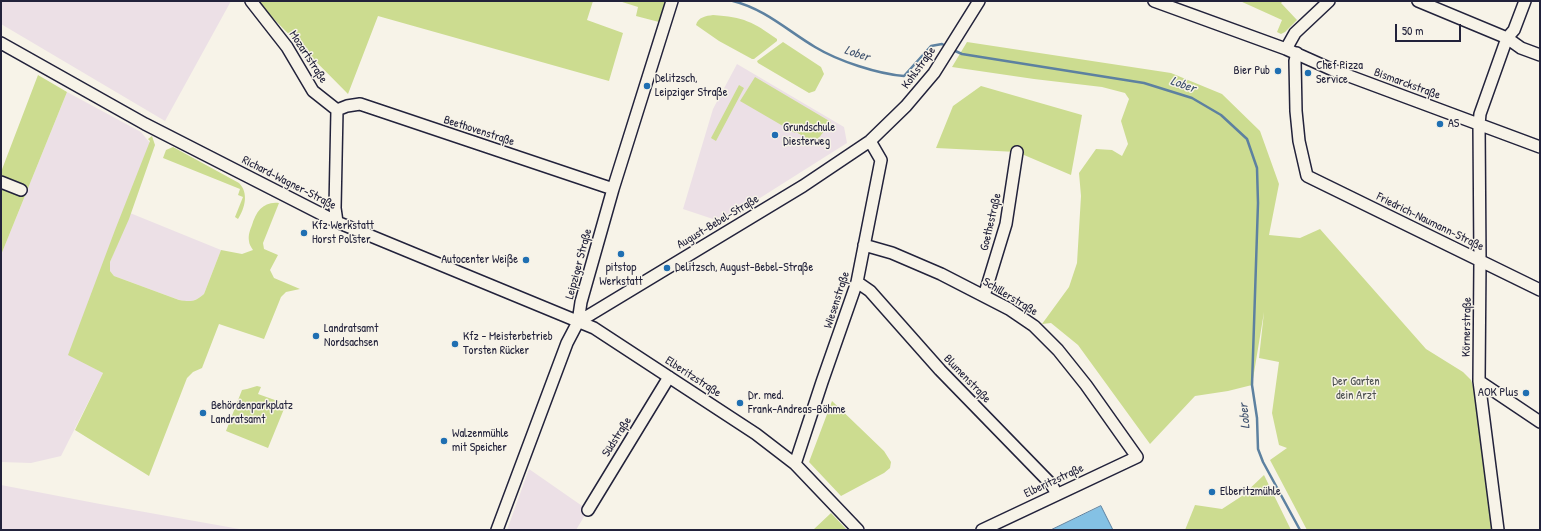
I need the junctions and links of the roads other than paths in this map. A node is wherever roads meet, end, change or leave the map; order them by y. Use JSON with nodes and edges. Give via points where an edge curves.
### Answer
{"nodes":[{"id":1,"x":251,"y":1,"type":"edge"},
{"id":2,"x":979,"y":1,"type":"edge"},
{"id":3,"x":1154,"y":1,"type":"edge"},
{"id":4,"x":1329,"y":1,"type":"edge"},
{"id":5,"x":1418,"y":1,"type":"edge"},
{"id":6,"x":1525,"y":1,"type":"edge"},
{"id":7,"x":671,"y":5,"type":"edge"},
{"id":8,"x":1507,"y":38,"type":"junction"},
{"id":9,"x":1,"y":43,"type":"edge"},
{"id":10,"x":1286,"y":49,"type":"junction"},
{"id":11,"x":1297,"y":53,"type":"junction"},
{"id":12,"x":1540,"y":54,"type":"edge"},
{"id":13,"x":337,"y":110,"type":"junction"},
{"id":14,"x":1479,"y":124,"type":"junction"},
{"id":15,"x":870,"y":141,"type":"junction"},
{"id":16,"x":1540,"y":147,"type":"edge"},
{"id":17,"x":1017,"y":152,"type":"dead end"},
{"id":18,"x":1,"y":182,"type":"edge"},
{"id":19,"x":613,"y":189,"type":"junction"},
{"id":20,"x":21,"y":190,"type":"dead end"},
{"id":21,"x":337,"y":222,"type":"junction"},
{"id":22,"x":864,"y":246,"type":"junction"},
{"id":23,"x":1480,"y":261,"type":"junction"},
{"id":24,"x":858,"y":282,"type":"junction"},
{"id":25,"x":1540,"y":290,"type":"edge"},
{"id":26,"x":984,"y":296,"type":"junction"},
{"id":27,"x":578,"y":322,"type":"junction"},
{"id":28,"x":669,"y":377,"type":"junction"},
{"id":29,"x":1479,"y":381,"type":"junction"},
{"id":30,"x":1540,"y":422,"type":"edge"},
{"id":31,"x":1137,"y":457,"type":"joint"},
{"id":32,"x":795,"y":464,"type":"junction"},
{"id":33,"x":1057,"y":494,"type":"junction"},
{"id":34,"x":588,"y":510,"type":"dead end"},
{"id":35,"x":497,"y":530,"type":"edge"},
{"id":36,"x":858,"y":530,"type":"edge"},
{"id":37,"x":982,"y":530,"type":"edge"},
{"id":38,"x":1498,"y":530,"type":"edge"}],
"edges":[{"from":1,"to":13,"type":"street","name":"Mozartstraße","via":[[287,47],[313,91]]},
{"from":2,"to":15,"type":"street","name":"Kohlstraße","via":[[934,73],[906,106]]},
{"from":3,"to":10,"type":"street","name":"Bismarckstraße"},
{"from":4,"to":10,"type":"street","via":[[1295,33]]},
{"from":5,"to":8,"type":"street"},
{"from":6,"to":8,"type":"street","name":"Körnerstraße","via":[[1514,30]]},
{"from":7,"to":19,"type":"street","name":"Leipziger Straße"},
{"from":8,"to":12,"type":"street","via":[[1521,48]]},
{"from":8,"to":14,"type":"street","name":"Körnerstraße","via":[[1480,114]]},
{"from":9,"to":21,"type":"street","name":"Richard-Wagner-Straße","via":[[145,124]]},
{"from":10,"to":11,"type":"street","name":"Bismarckstraße"},
{"from":11,"to":14,"type":"street","name":"Bismarckstraße","via":[[1333,70]]},
{"from":11,"to":23,"type":"street","name":"Friedrich-Naumann-Straße","via":[[1295,61],[1298,134],[1305,172],[1309,178]]},
{"from":13,"to":19,"type":"street","name":"Beethovenstraße","via":[[360,104]]},
{"from":13,"to":21,"type":"street"},
{"from":14,"to":16,"type":"street","name":"Bismarckstraße"},
{"from":14,"to":23,"type":"street","name":"Körnerstraße"},
{"from":15,"to":22,"type":"street","name":"Wiesenstraße","via":[[881,160]]},
{"from":15,"to":27,"type":"street","name":"August-Bebel-Straße","via":[[803,186]]},
{"from":17,"to":26,"type":"street","name":"Goethestraße","via":[[1006,224]]},
{"from":18,"to":20,"type":"street"},
{"from":19,"to":27,"type":"street","name":"Leipziger Straße","via":[[581,302]]},
{"from":21,"to":27,"type":"street","name":"Richard-Wagner-Straße"},
{"from":22,"to":24,"type":"street","name":"Wiesenstraße"},
{"from":22,"to":26,"type":"street","name":"Schillerstraße","via":[[892,253]]},
{"from":23,"to":25,"type":"street","name":"Friedrich-Naumann-Straße"},
{"from":23,"to":29,"type":"street","name":"Körnerstraße"},
{"from":24,"to":32,"type":"street","name":"Wiesenstraße"},
{"from":24,"to":33,"type":"street","name":"Blumenstraße","via":[[870,291],[940,370],[1051,484]]},
{"from":26,"to":31,"type":"street","name":"Schillerstraße","via":[[1034,326],[1058,350]]},
{"from":27,"to":28,"type":"street","name":"Elberitzstraße","via":[[594,328]]},
{"from":27,"to":35,"type":"street","name":"Leipziger Straße","via":[[567,343]]},
{"from":28,"to":32,"type":"street","name":"Elberitzstraße","via":[[756,434]]},
{"from":28,"to":34,"type":"street","name":"Südstraße"},
{"from":29,"to":30,"type":"street"},
{"from":29,"to":38,"type":"street","name":"Körnerstraße"},
{"from":31,"to":33,"type":"street","name":"Elberitzstraße"},
{"from":32,"to":36,"type":"street","name":"Elberitzstraße"},
{"from":33,"to":37,"type":"street","name":"Elberitzstraße"}]}
